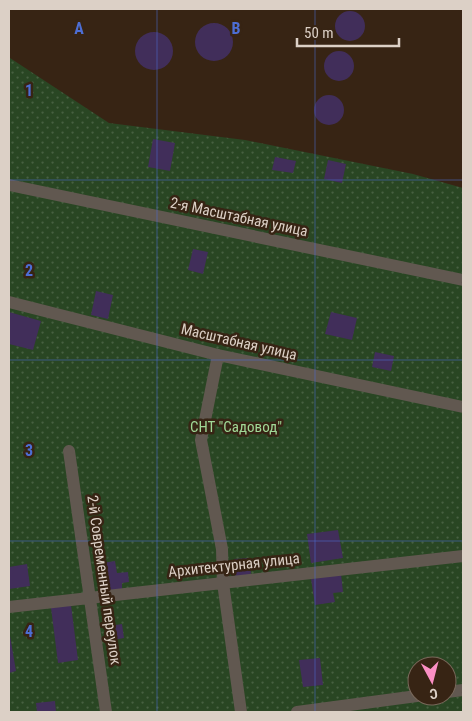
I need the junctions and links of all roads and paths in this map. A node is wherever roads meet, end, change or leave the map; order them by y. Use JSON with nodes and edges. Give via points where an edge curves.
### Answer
{"nodes":[{"id":1,"x":9,"y":185,"type":"edge"},
{"id":2,"x":463,"y":280,"type":"edge"},
{"id":3,"x":9,"y":302,"type":"edge"},
{"id":4,"x":218,"y":355,"type":"junction"},
{"id":5,"x":463,"y":406,"type":"edge"},
{"id":6,"x":69,"y":451,"type":"dead end"},
{"id":7,"x":463,"y":556,"type":"edge"},
{"id":8,"x":223,"y":583,"type":"junction"},
{"id":9,"x":91,"y":598,"type":"junction"},
{"id":10,"x":9,"y":607,"type":"edge"},
{"id":11,"x":407,"y":697,"type":"edge"},
{"id":12,"x":106,"y":712,"type":"edge"},
{"id":13,"x":241,"y":712,"type":"edge"},
{"id":14,"x":297,"y":712,"type":"edge"}],
"edges":[{"from":1,"to":2,"type":"lane","name":"2-я Масштабная улица"},
{"from":3,"to":4,"type":"lane","name":"Масштабная улица"},
{"from":4,"to":5,"type":"lane","name":"Масштабная улица"},
{"from":4,"to":8,"type":"lane","via":[[202,440],[222,549]]},
{"from":6,"to":9,"type":"lane","name":"2-й Современный переулок"},
{"from":7,"to":8,"type":"lane","name":"Архитектурная улица"},
{"from":8,"to":9,"type":"lane","name":"Архитектурная улица"},
{"from":8,"to":13,"type":"lane"},
{"from":9,"to":10,"type":"lane","name":"Архитектурная улица"},
{"from":9,"to":12,"type":"lane","name":"2-й Современный переулок"},
{"from":11,"to":14,"type":"lane"}]}
